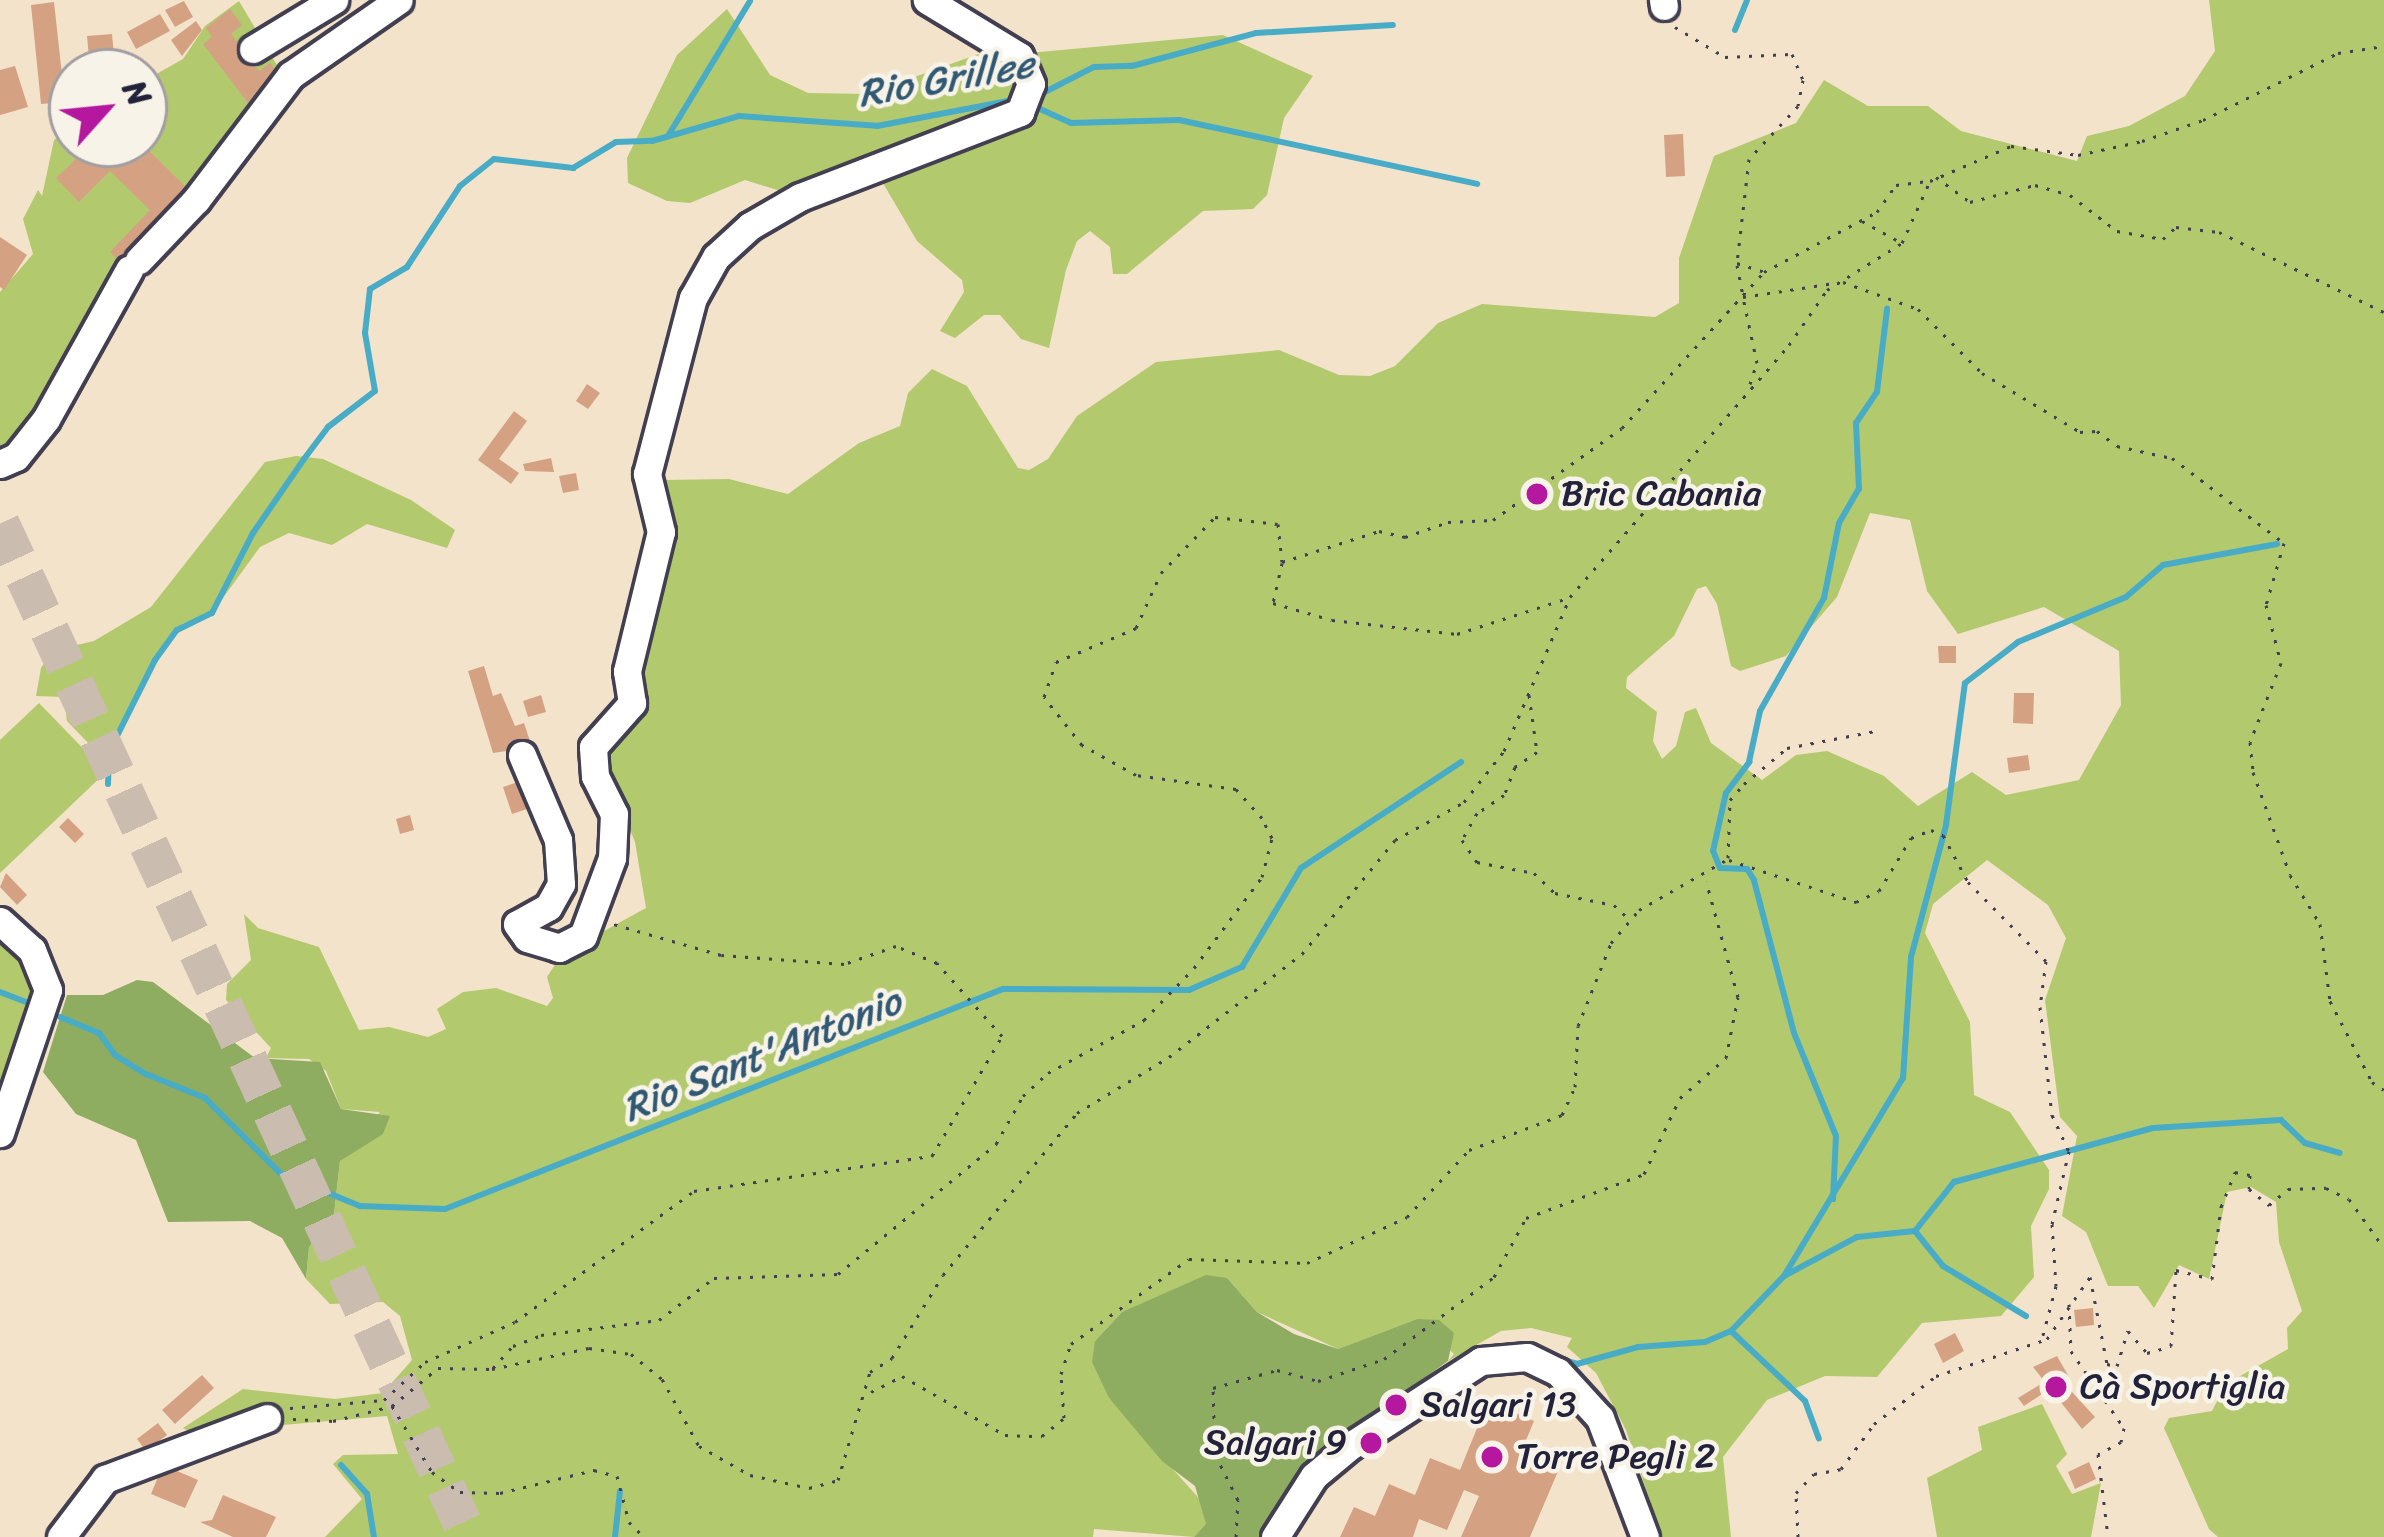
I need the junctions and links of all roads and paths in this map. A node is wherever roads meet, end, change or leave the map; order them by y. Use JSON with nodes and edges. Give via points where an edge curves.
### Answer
{"nodes":[{"id":1,"x":334,"y":0,"type":"edge"},
{"id":2,"x":399,"y":0,"type":"edge"},
{"id":3,"x":927,"y":0,"type":"edge"},
{"id":4,"x":1664,"y":3,"type":"edge"},
{"id":5,"x":2384,"y":46,"type":"edge"},
{"id":6,"x":254,"y":49,"type":"dead end"},
{"id":7,"x":1933,"y":179,"type":"junction"},
{"id":8,"x":1860,"y":219,"type":"junction"},
{"id":9,"x":1902,"y":242,"type":"junction"},
{"id":10,"x":1737,"y":263,"type":"junction"},
{"id":11,"x":1764,"y":272,"type":"junction"},
{"id":12,"x":1841,"y":281,"type":"junction"},
{"id":13,"x":1743,"y":297,"type":"junction"},
{"id":14,"x":2384,"y":312,"type":"edge"},
{"id":15,"x":1749,"y":390,"type":"junction"},
{"id":16,"x":0,"y":464,"type":"edge"},
{"id":17,"x":1282,"y":562,"type":"junction"},
{"id":18,"x":1570,"y":597,"type":"junction"},
{"id":19,"x":1528,"y":694,"type":"junction"},
{"id":20,"x":1876,"y":731,"type":"dead end"},
{"id":21,"x":522,"y":755,"type":"dead end"},
{"id":22,"x":1728,"y":860,"type":"junction"},
{"id":23,"x":1706,"y":881,"type":"dead end"},
{"id":24,"x":591,"y":918,"type":"junction"},
{"id":25,"x":0,"y":920,"type":"edge"},
{"id":26,"x":1630,"y":920,"type":"junction"},
{"id":27,"x":2384,"y":1090,"type":"edge"},
{"id":28,"x":0,"y":1133,"type":"edge"},
{"id":29,"x":2384,"y":1248,"type":"edge"},
{"id":30,"x":2068,"y":1303,"type":"junction"},
{"id":31,"x":2043,"y":1336,"type":"junction"},
{"id":32,"x":492,"y":1370,"type":"junction"},
{"id":33,"x":869,"y":1393,"type":"junction"},
{"id":34,"x":392,"y":1406,"type":"junction"},
{"id":35,"x":264,"y":1419,"type":"junction"},
{"id":36,"x":61,"y":1537,"type":"edge"},
{"id":37,"x":644,"y":1537,"type":"edge"},
{"id":38,"x":1235,"y":1537,"type":"edge"},
{"id":39,"x":1274,"y":1537,"type":"edge"},
{"id":40,"x":1645,"y":1537,"type":"edge"},
{"id":41,"x":1798,"y":1537,"type":"edge"},
{"id":42,"x":2108,"y":1537,"type":"edge"}],
"edges":[{"from":1,"to":6,"type":"street"},
{"from":2,"to":16,"type":"street","via":[[291,75],[196,200],[134,265],[46,418],[16,457]]},
{"from":3,"to":24,"type":"street","via":[[1019,56],[1031,84],[1020,112],[800,196],[750,226],[716,257],[693,298],[647,474],[662,532],[627,671],[632,704],[593,747],[595,776],[614,814],[612,858]]},
{"from":4,"to":10,"type":"path","via":[[1678,30],[1725,57],[1792,54],[1803,80],[1798,106],[1749,159]]},
{"from":5,"to":7,"type":"path","via":[[2338,53],[2142,141],[2078,155],[2011,146]]},
{"from":7,"to":8,"type":"path","via":[[1896,185],[1877,212]]},
{"from":7,"to":9,"type":"path"},
{"from":7,"to":14,"type":"path","via":[[1970,202],[2035,185],[2070,195],[2117,231],[2163,238],[2176,227],[2219,232]]},
{"from":8,"to":9,"type":"path"},
{"from":8,"to":11,"type":"path"},
{"from":9,"to":12,"type":"path"},
{"from":10,"to":11,"type":"path"},
{"from":10,"to":13,"type":"path"},
{"from":11,"to":13,"type":"path"},
{"from":12,"to":13,"type":"path"},
{"from":12,"to":15,"type":"path"},
{"from":12,"to":27,"type":"path","via":[[1918,309],[1982,373],[2066,424],[2172,458],[2284,543],[2266,605],[2281,663],[2250,742],[2253,772],[2290,875],[2320,924],[2330,1001],[2372,1082]]},
{"from":13,"to":15,"type":"path","via":[[1757,363]]},
{"from":13,"to":17,"type":"path","via":[[1622,428],[1498,517],[1406,536],[1366,534]]},
{"from":15,"to":18,"type":"path"},
{"from":17,"to":18,"type":"path","via":[[1274,603],[1332,620],[1456,634]]},
{"from":17,"to":32,"type":"path","via":[[1278,524],[1215,517],[1162,573],[1136,628],[1056,662],[1044,697],[1082,745],[1136,776],[1237,789],[1272,838],[1247,900],[1144,1021],[1048,1073],[1024,1096],[997,1144],[838,1274],[714,1278],[659,1320],[541,1335],[512,1346]]},
{"from":18,"to":19,"type":"path"},
{"from":19,"to":26,"type":"path","via":[[1537,752],[1515,766],[1504,795],[1478,812],[1462,840],[1477,862],[1534,873],[1555,893],[1614,905]]},
{"from":19,"to":33,"type":"path","via":[[1504,751],[1464,802],[1395,840],[1301,954],[1169,1058],[1077,1113],[943,1275],[892,1358],[870,1372]]},
{"from":20,"to":22,"type":"path","via":[[1787,748],[1744,784],[1730,800]]},
{"from":21,"to":24,"type":"street","via":[[557,840],[562,884],[548,907],[518,924],[526,938],[559,948],[583,936]]},
{"from":22,"to":26,"type":"path","via":[[1686,878]]},
{"from":22,"to":31,"type":"path","via":[[1856,902],[1879,891],[1911,838],[1931,830],[1943,835],[1968,882],[2046,961],[2040,1007],[2052,1115],[2069,1150],[2052,1224],[2056,1286]]},
{"from":23,"to":38,"type":"path","via":[[1738,997],[1726,1058],[1681,1098],[1643,1174],[1526,1218],[1494,1277],[1384,1359],[1318,1382],[1276,1370],[1213,1388],[1215,1454],[1238,1500]]},
{"from":24,"to":35,"type":"path","via":[[721,955],[844,964],[896,946],[938,963],[1002,1036],[932,1156],[694,1191],[515,1322],[425,1362],[384,1400],[272,1408]]},
{"from":25,"to":28,"type":"street","via":[[32,950],[48,990]]},
{"from":26,"to":33,"type":"path","via":[[1611,943],[1578,1025],[1575,1087],[1562,1115],[1468,1150],[1407,1217],[1307,1263],[1189,1259],[1071,1344],[1061,1374],[1064,1418],[1042,1436],[1005,1436],[902,1376]]},
{"from":29,"to":30,"type":"path","via":[[2349,1199],[2326,1188],[2288,1189],[2270,1205],[2249,1189],[2244,1170],[2235,1172],[2221,1207],[2212,1280],[2176,1270],[2171,1346],[2147,1353],[2128,1331],[2117,1366],[2107,1364],[2093,1276]]},
{"from":30,"to":31,"type":"path","via":[[2052,1335]]},
{"from":30,"to":42,"type":"path","via":[[2071,1351],[2124,1428],[2121,1442],[2098,1454]]},
{"from":31,"to":41,"type":"path","via":[[1936,1376],[1874,1424],[1840,1469],[1814,1474],[1796,1493]]},
{"from":32,"to":33,"type":"path","via":[[589,1348],[631,1354],[662,1379],[699,1446],[750,1475],[809,1488],[838,1480]]},
{"from":32,"to":34,"type":"path","via":[[438,1368]]},
{"from":34,"to":35,"type":"path","via":[[333,1421]]},
{"from":34,"to":37,"type":"path","via":[[432,1472],[460,1492],[500,1493],[594,1470],[617,1477],[628,1522]]},
{"from":35,"to":36,"type":"street","via":[[105,1479]]},
{"from":39,"to":40,"type":"street","via":[[1314,1476],[1350,1446],[1481,1361],[1527,1357],[1558,1372],[1600,1418]]}]}
